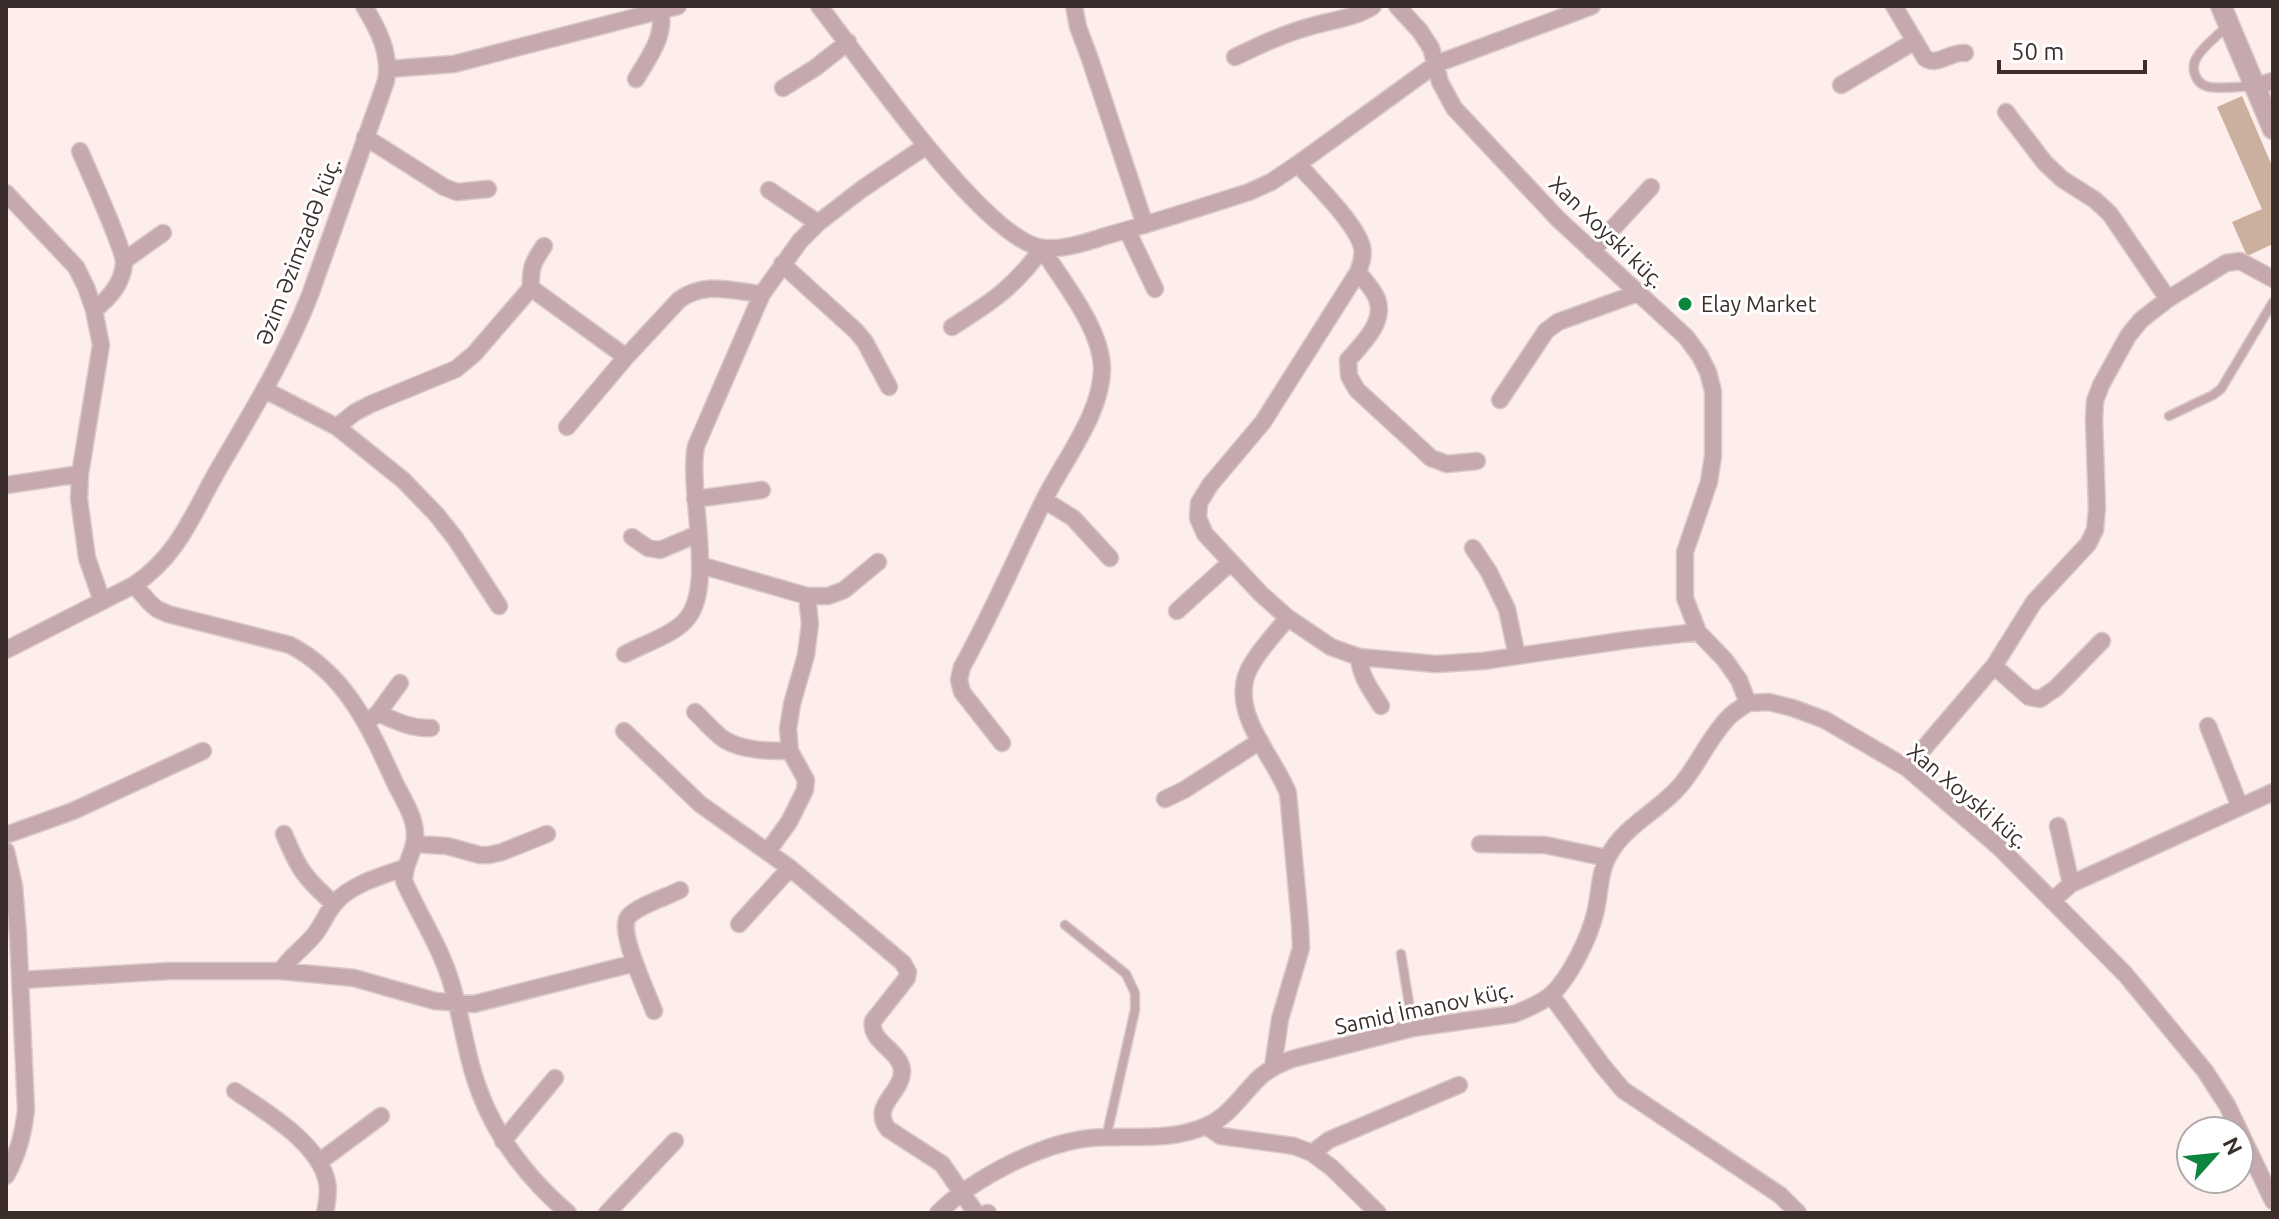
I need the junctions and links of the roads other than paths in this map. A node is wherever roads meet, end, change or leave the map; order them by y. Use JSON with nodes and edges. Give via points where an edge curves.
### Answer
{"nodes":[{"id":1,"x":364,"y":6,"type":"edge"},
{"id":2,"x":678,"y":6,"type":"edge"},
{"id":3,"x":819,"y":6,"type":"edge"},
{"id":4,"x":1074,"y":6,"type":"edge"},
{"id":5,"x":1373,"y":6,"type":"edge"},
{"id":6,"x":1592,"y":6,"type":"edge"},
{"id":7,"x":1894,"y":6,"type":"edge"},
{"id":8,"x":1401,"y":7,"type":"edge"},
{"id":9,"x":660,"y":9,"type":"edge"},
{"id":10,"x":2225,"y":15,"type":"edge"},
{"id":11,"x":1915,"y":41,"type":"junction"},
{"id":12,"x":848,"y":42,"type":"junction"},
{"id":13,"x":1965,"y":53,"type":"dead end"},
{"id":14,"x":1235,"y":57,"type":"dead end"},
{"id":15,"x":1436,"y":64,"type":"junction"},
{"id":16,"x":388,"y":69,"type":"junction"},
{"id":17,"x":636,"y":79,"type":"dead end"},
{"id":18,"x":2264,"y":84,"type":"edge"},
{"id":19,"x":1841,"y":85,"type":"dead end"},
{"id":20,"x":783,"y":88,"type":"dead end"},
{"id":21,"x":2006,"y":112,"type":"dead end"},
{"id":22,"x":2273,"y":129,"type":"edge"},
{"id":23,"x":365,"y":137,"type":"junction"},
{"id":24,"x":926,"y":146,"type":"junction"},
{"id":25,"x":80,"y":151,"type":"dead end"},
{"id":26,"x":1298,"y":164,"type":"junction"},
{"id":27,"x":1651,"y":187,"type":"dead end"},
{"id":28,"x":488,"y":189,"type":"dead end"},
{"id":29,"x":769,"y":190,"type":"dead end"},
{"id":30,"x":6,"y":193,"type":"edge"},
{"id":31,"x":818,"y":223,"type":"junction"},
{"id":32,"x":1145,"y":225,"type":"junction"},
{"id":33,"x":1127,"y":230,"type":"junction"},
{"id":34,"x":163,"y":233,"type":"dead end"},
{"id":35,"x":544,"y":246,"type":"dead end"},
{"id":36,"x":1042,"y":249,"type":"junction"},
{"id":37,"x":1592,"y":251,"type":"junction"},
{"id":38,"x":125,"y":260,"type":"junction"},
{"id":39,"x":782,"y":264,"type":"junction"},
{"id":40,"x":1358,"y":272,"type":"junction"},
{"id":41,"x":2273,"y":279,"type":"edge"},
{"id":42,"x":531,"y":288,"type":"junction"},
{"id":43,"x":1155,"y":289,"type":"dead end"},
{"id":44,"x":1638,"y":293,"type":"junction"},
{"id":45,"x":762,"y":294,"type":"junction"},
{"id":46,"x":2168,"y":299,"type":"junction"},
{"id":47,"x":2273,"y":302,"type":"edge"},
{"id":48,"x":94,"y":310,"type":"junction"},
{"id":49,"x":952,"y":327,"type":"dead end"},
{"id":50,"x":626,"y":357,"type":"junction"},
{"id":51,"x":889,"y":387,"type":"dead end"},
{"id":52,"x":265,"y":390,"type":"junction"},
{"id":53,"x":1500,"y":400,"type":"dead end"},
{"id":54,"x":2169,"y":416,"type":"dead end"},
{"id":55,"x":337,"y":427,"type":"junction"},
{"id":56,"x":567,"y":427,"type":"dead end"},
{"id":57,"x":1477,"y":461,"type":"dead end"},
{"id":58,"x":80,"y":474,"type":"junction"},
{"id":59,"x":7,"y":485,"type":"edge"},
{"id":60,"x":762,"y":490,"type":"dead end"},
{"id":61,"x":695,"y":499,"type":"junction"},
{"id":62,"x":1044,"y":500,"type":"junction"},
{"id":63,"x":698,"y":534,"type":"junction"},
{"id":64,"x":632,"y":537,"type":"dead end"},
{"id":65,"x":1473,"y":548,"type":"dead end"},
{"id":66,"x":1110,"y":558,"type":"dead end"},
{"id":67,"x":878,"y":562,"type":"dead end"},
{"id":68,"x":1231,"y":562,"type":"junction"},
{"id":69,"x":700,"y":565,"type":"junction"},
{"id":70,"x":134,"y":585,"type":"junction"},
{"id":71,"x":807,"y":596,"type":"junction"},
{"id":72,"x":102,"y":601,"type":"junction"},
{"id":73,"x":499,"y":606,"type":"dead end"},
{"id":74,"x":1177,"y":611,"type":"dead end"},
{"id":75,"x":1288,"y":618,"type":"junction"},
{"id":76,"x":1698,"y":632,"type":"junction"},
{"id":77,"x":2102,"y":641,"type":"dead end"},
{"id":78,"x":6,"y":650,"type":"edge"},
{"id":79,"x":625,"y":654,"type":"dead end"},
{"id":80,"x":1517,"y":656,"type":"junction"},
{"id":81,"x":1359,"y":657,"type":"junction"},
{"id":82,"x":1994,"y":666,"type":"junction"},
{"id":83,"x":400,"y":683,"type":"dead end"},
{"id":84,"x":1748,"y":703,"type":"junction"},
{"id":85,"x":1381,"y":706,"type":"dead end"},
{"id":86,"x":695,"y":712,"type":"dead end"},
{"id":87,"x":372,"y":718,"type":"junction"},
{"id":88,"x":2208,"y":726,"type":"dead end"},
{"id":89,"x":431,"y":728,"type":"dead end"},
{"id":90,"x":624,"y":731,"type":"dead end"},
{"id":91,"x":1260,"y":741,"type":"junction"},
{"id":92,"x":1002,"y":743,"type":"dead end"},
{"id":93,"x":203,"y":751,"type":"dead end"},
{"id":94,"x":790,"y":751,"type":"junction"},
{"id":95,"x":1907,"y":768,"type":"junction"},
{"id":96,"x":2273,"y":792,"type":"edge"},
{"id":97,"x":1165,"y":799,"type":"dead end"},
{"id":98,"x":2240,"y":807,"type":"junction"},
{"id":99,"x":2058,"y":826,"type":"dead end"},
{"id":100,"x":284,"y":834,"type":"dead end"},
{"id":101,"x":547,"y":834,"type":"dead end"},
{"id":102,"x":6,"y":835,"type":"edge"},
{"id":103,"x":414,"y":844,"type":"junction"},
{"id":104,"x":1480,"y":844,"type":"dead end"},
{"id":105,"x":6,"y":851,"type":"edge"},
{"id":106,"x":768,"y":851,"type":"junction"},
{"id":107,"x":1607,"y":858,"type":"junction"},
{"id":108,"x":404,"y":868,"type":"junction"},
{"id":109,"x":790,"y":868,"type":"junction"},
{"id":110,"x":2071,"y":884,"type":"junction"},
{"id":111,"x":680,"y":890,"type":"dead end"},
{"id":112,"x":2052,"y":901,"type":"junction"},
{"id":113,"x":334,"y":904,"type":"junction"},
{"id":114,"x":739,"y":924,"type":"dead end"},
{"id":115,"x":1065,"y":925,"type":"dead end"},
{"id":116,"x":12,"y":935,"type":"edge"},
{"id":117,"x":1401,"y":954,"type":"dead end"},
{"id":118,"x":635,"y":963,"type":"junction"},
{"id":119,"x":281,"y":971,"type":"junction"},
{"id":120,"x":21,"y":980,"type":"junction"},
{"id":121,"x":1551,"y":995,"type":"junction"},
{"id":122,"x":456,"y":1004,"type":"junction"},
{"id":123,"x":654,"y":1011,"type":"dead end"},
{"id":124,"x":1413,"y":1028,"type":"junction"},
{"id":125,"x":1273,"y":1067,"type":"junction"},
{"id":126,"x":555,"y":1078,"type":"dead end"},
{"id":127,"x":1459,"y":1085,"type":"dead end"},
{"id":128,"x":235,"y":1091,"type":"dead end"},
{"id":129,"x":381,"y":1116,"type":"dead end"},
{"id":130,"x":1206,"y":1126,"type":"junction"},
{"id":131,"x":1106,"y":1138,"type":"junction"},
{"id":132,"x":503,"y":1141,"type":"junction"},
{"id":133,"x":675,"y":1141,"type":"dead end"},
{"id":134,"x":1312,"y":1153,"type":"junction"},
{"id":135,"x":319,"y":1162,"type":"junction"},
{"id":136,"x":6,"y":1176,"type":"edge"},
{"id":137,"x":962,"y":1194,"type":"junction"},
{"id":138,"x":2273,"y":1201,"type":"edge"},
{"id":139,"x":325,"y":1213,"type":"edge"},
{"id":140,"x":568,"y":1213,"type":"edge"},
{"id":141,"x":607,"y":1213,"type":"edge"},
{"id":142,"x":938,"y":1213,"type":"edge"},
{"id":143,"x":976,"y":1213,"type":"edge"},
{"id":144,"x":1378,"y":1213,"type":"edge"},
{"id":145,"x":1798,"y":1213,"type":"edge"}],
"edges":[{"from":1,"to":16,"type":"street","via":[[381,38]]},
{"from":2,"to":9,"type":"street"},
{"from":3,"to":12,"type":"street"},
{"from":4,"to":32,"type":"street"},
{"from":5,"to":14,"type":"street"},
{"from":6,"to":15,"type":"street"},
{"from":7,"to":11,"type":"street"},
{"from":8,"to":15,"type":"street","name":"Xan Xoyski küç.","via":[[1431,48]]},
{"from":9,"to":16,"type":"street","via":[[454,64]]},
{"from":9,"to":17,"type":"street","via":[[657,42]]},
{"from":10,"to":18,"type":"street"},
{"from":10,"to":18,"type":"lane","via":[[2197,56],[2195,76],[2209,87]]},
{"from":11,"to":13,"type":"street","via":[[1930,62]]},
{"from":11,"to":19,"type":"street"},
{"from":12,"to":20,"type":"street"},
{"from":12,"to":24,"type":"street"},
{"from":15,"to":26,"type":"street"},
{"from":15,"to":37,"type":"street","name":"Xan Xoyski küç.","via":[[1454,108]]},
{"from":16,"to":23,"type":"street","name":"Əzim Əzimzadə küç."},
{"from":18,"to":22,"type":"street"},
{"from":21,"to":46,"type":"street","via":[[2045,163],[2110,214]]},
{"from":23,"to":28,"type":"street","via":[[444,187],[457,192]]},
{"from":23,"to":52,"type":"street","name":"Əzim Əzimzadə küç.","via":[[297,327]]},
{"from":24,"to":31,"type":"street"},
{"from":24,"to":36,"type":"street","via":[[1010,234]]},
{"from":25,"to":38,"type":"street"},
{"from":26,"to":32,"type":"street","via":[[1249,192]]},
{"from":26,"to":40,"type":"street","via":[[1358,237],[1363,261]]},
{"from":27,"to":37,"type":"street"},
{"from":29,"to":31,"type":"street"},
{"from":30,"to":48,"type":"street","via":[[76,267]]},
{"from":31,"to":39,"type":"street"},
{"from":32,"to":33,"type":"street"},
{"from":33,"to":36,"type":"street"},
{"from":33,"to":43,"type":"street"},
{"from":34,"to":38,"type":"street"},
{"from":35,"to":42,"type":"street","via":[[530,270]]},
{"from":36,"to":49,"type":"street","via":[[1009,288]]},
{"from":36,"to":62,"type":"street","via":[[1085,318],[1102,367],[1093,411]]},
{"from":37,"to":44,"type":"street","name":"Xan Xoyski küç."},
{"from":38,"to":48,"type":"street","via":[[111,295]]},
{"from":39,"to":45,"type":"street"},
{"from":39,"to":51,"type":"street","via":[[856,331]]},
{"from":40,"to":57,"type":"street","via":[[1378,299],[1378,314],[1372,333],[1348,360],[1357,390],[1431,458],[1447,464]]},
{"from":40,"to":68,"type":"street","via":[[1263,422],[1199,503],[1205,534]]},
{"from":41,"to":46,"type":"street","via":[[2240,261],[2226,263]]},
{"from":42,"to":50,"type":"street"},
{"from":42,"to":55,"type":"street","via":[[456,369],[371,404]]},
{"from":44,"to":53,"type":"street","via":[[1546,331]]},
{"from":44,"to":76,"type":"street","name":"Xan Xoyski küç.","via":[[1686,337],[1700,356],[1713,391],[1709,482],[1685,552],[1685,598]]},
{"from":45,"to":50,"type":"street","via":[[703,288],[689,293]]},
{"from":45,"to":61,"type":"street","via":[[696,446]]},
{"from":46,"to":82,"type":"street","via":[[2128,336],[2098,393],[2095,530],[2034,602]]},
{"from":47,"to":54,"type":"lane","via":[[2221,389]]},
{"from":48,"to":58,"type":"street","via":[[101,345]]},
{"from":50,"to":56,"type":"street"},
{"from":52,"to":55,"type":"street"},
{"from":52,"to":70,"type":"street","name":"Əzim Əzimzadə küç.","via":[[174,549]]},
{"from":55,"to":73,"type":"street","via":[[436,514]]},
{"from":58,"to":59,"type":"street"},
{"from":58,"to":72,"type":"street","via":[[83,539]]},
{"from":60,"to":61,"type":"street"},
{"from":61,"to":63,"type":"street"},
{"from":62,"to":66,"type":"street","via":[[1073,518]]},
{"from":62,"to":92,"type":"street","via":[[959,680],[962,692]]},
{"from":63,"to":64,"type":"street","via":[[660,550]]},
{"from":63,"to":69,"type":"street"},
{"from":65,"to":80,"type":"street","via":[[1507,609]]},
{"from":67,"to":71,"type":"street","via":[[844,590]]},
{"from":68,"to":74,"type":"street"},
{"from":68,"to":75,"type":"street"},
{"from":69,"to":71,"type":"street"},
{"from":69,"to":79,"type":"street","via":[[699,592],[687,620]]},
{"from":70,"to":72,"type":"street","name":"Əzim Əzimzadə küç."},
{"from":70,"to":87,"type":"street","via":[[168,614],[277,641],[306,654]]},
{"from":71,"to":94,"type":"street","via":[[810,624],[788,729]]},
{"from":72,"to":78,"type":"street","name":"Əzim Əzimzadə küç."},
{"from":75,"to":81,"type":"street","via":[[1331,647]]},
{"from":75,"to":91,"type":"street","via":[[1243,682],[1243,702]]},
{"from":76,"to":80,"type":"street"},
{"from":76,"to":84,"type":"street","name":"Xan Xoyski küç.","via":[[1725,660]]},
{"from":77,"to":82,"type":"street","via":[[2040,699],[2029,697]]},
{"from":80,"to":81,"type":"street","via":[[1436,664]]},
{"from":81,"to":85,"type":"street","via":[[1360,669]]},
{"from":82,"to":95,"type":"street"},
{"from":83,"to":87,"type":"street"},
{"from":84,"to":95,"type":"street","name":"Xan Xoyski küç.","via":[[1769,702],[1825,720]]},
{"from":84,"to":107,"type":"street","name":"Samid İmanov küç.","via":[[1729,716],[1685,781],[1626,833]]},
{"from":86,"to":94,"type":"street","via":[[734,744]]},
{"from":87,"to":89,"type":"street"},
{"from":87,"to":103,"type":"street","via":[[416,832]]},
{"from":88,"to":98,"type":"street"},
{"from":90,"to":106,"type":"street","via":[[700,804]]},
{"from":91,"to":97,"type":"street"},
{"from":91,"to":125,"type":"street","via":[[1288,793],[1301,948],[1280,1019]]},
{"from":93,"to":102,"type":"street","via":[[73,811]]},
{"from":94,"to":106,"type":"street","via":[[806,780],[805,790]]},
{"from":95,"to":112,"type":"street","name":"Xan Xoyski küç."},
{"from":96,"to":98,"type":"street"},
{"from":98,"to":110,"type":"street"},
{"from":99,"to":110,"type":"street"},
{"from":100,"to":113,"type":"street","via":[[306,879]]},
{"from":101,"to":103,"type":"street","via":[[489,855]]},
{"from":103,"to":108,"type":"street"},
{"from":104,"to":107,"type":"street","via":[[1545,845]]},
{"from":105,"to":116,"type":"street","via":[[14,886]]},
{"from":106,"to":109,"type":"street"},
{"from":107,"to":121,"type":"street","name":"Samid İmanov küç.","via":[[1585,942]]},
{"from":108,"to":113,"type":"street","via":[[354,888]]},
{"from":108,"to":122,"type":"street","via":[[404,881],[440,953]]},
{"from":109,"to":114,"type":"street"},
{"from":109,"to":137,"type":"street","via":[[908,972],[873,1021],[875,1034],[902,1068],[882,1122],[942,1164]]},
{"from":110,"to":112,"type":"street"},
{"from":111,"to":118,"type":"street","via":[[627,917],[624,924]]},
{"from":112,"to":138,"type":"street","name":"Xan Xoyski küç.","via":[[2125,974],[2205,1071]]},
{"from":113,"to":119,"type":"street"},
{"from":115,"to":131,"type":"lane","via":[[1126,974],[1135,993]]},
{"from":116,"to":120,"type":"street"},
{"from":117,"to":124,"type":"lane"},
{"from":118,"to":122,"type":"street","via":[[474,1004]]},
{"from":118,"to":123,"type":"street"},
{"from":119,"to":120,"type":"street"},
{"from":119,"to":122,"type":"street","via":[[354,978]]},
{"from":120,"to":136,"type":"street","via":[[26,1110],[18,1155]]},
{"from":121,"to":124,"type":"street","name":"Samid İmanov küç.","via":[[1514,1014]]},
{"from":121,"to":145,"type":"street","via":[[1623,1090],[1780,1195]]},
{"from":122,"to":132,"type":"street","via":[[473,1073]]},
{"from":124,"to":125,"type":"street","name":"Samid İmanov küç."},
{"from":125,"to":130,"type":"street","name":"Samid İmanov küç.","via":[[1227,1113]]},
{"from":126,"to":132,"type":"street"},
{"from":127,"to":134,"type":"street","via":[[1329,1140]]},
{"from":128,"to":135,"type":"street","via":[[276,1119]]},
{"from":129,"to":135,"type":"street"},
{"from":130,"to":131,"type":"street","name":"Samid İmanov küç.","via":[[1159,1137]]},
{"from":130,"to":134,"type":"street","via":[[1221,1136]]},
{"from":131,"to":137,"type":"street","name":"Samid İmanov küç.","via":[[1071,1142],[1026,1158]]},
{"from":132,"to":140,"type":"street","via":[[529,1176]]},
{"from":133,"to":141,"type":"street"},
{"from":134,"to":144,"type":"street"},
{"from":135,"to":139,"type":"street","via":[[327,1183]]},
{"from":137,"to":142,"type":"street","name":"Samid İmanov küç."},
{"from":137,"to":143,"type":"street"}]}
